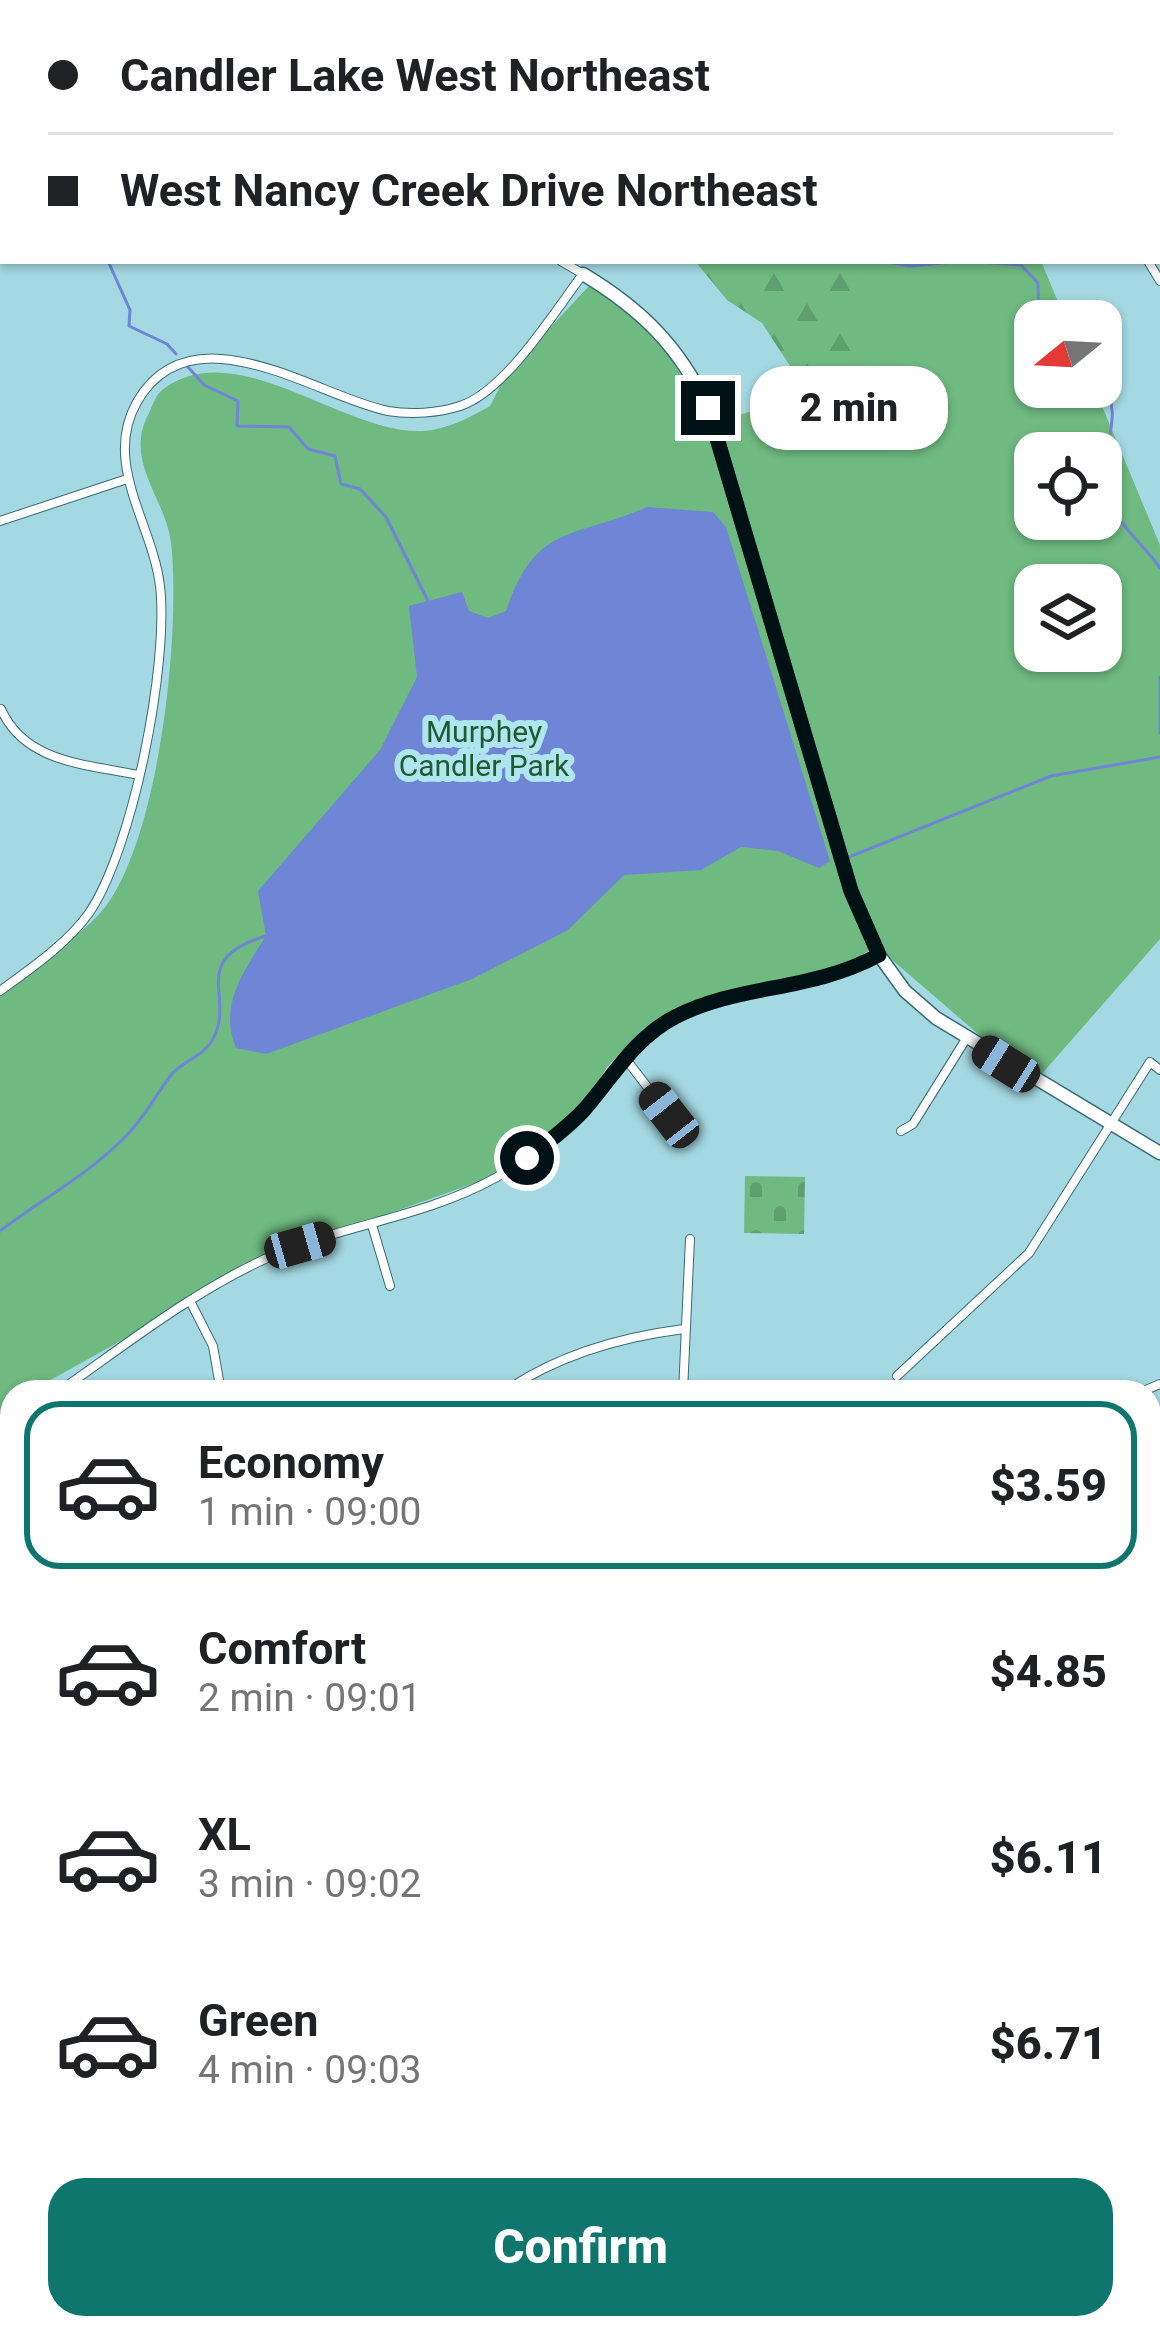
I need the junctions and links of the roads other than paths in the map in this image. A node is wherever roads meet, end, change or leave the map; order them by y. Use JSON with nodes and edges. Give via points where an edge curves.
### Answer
{"nodes":[{"id":1,"x":566,"y":264,"type":"edge"},
{"id":2,"x":584,"y":274,"type":"junction"},
{"id":3,"x":127,"y":479,"type":"junction"},
{"id":4,"x":0,"y":521,"type":"edge"},
{"id":5,"x":1,"y":709,"type":"edge"},
{"id":6,"x":138,"y":775,"type":"junction"},
{"id":7,"x":879,"y":955,"type":"junction"},
{"id":8,"x":0,"y":991,"type":"edge"},
{"id":9,"x":966,"y":1039,"type":"junction"},
{"id":10,"x":625,"y":1058,"type":"junction"},
{"id":11,"x":1160,"y":1070,"type":"edge"},
{"id":12,"x":1107,"y":1124,"type":"junction"},
{"id":13,"x":901,"y":1131,"type":"dead end"},
{"id":14,"x":677,"y":1140,"type":"dead end"},
{"id":15,"x":1160,"y":1154,"type":"edge"},
{"id":16,"x":372,"y":1225,"type":"junction"},
{"id":17,"x":690,"y":1239,"type":"dead end"},
{"id":18,"x":390,"y":1286,"type":"dead end"},
{"id":19,"x":190,"y":1301,"type":"junction"},
{"id":20,"x":684,"y":1329,"type":"junction"},
{"id":21,"x":897,"y":1376,"type":"dead end"},
{"id":22,"x":75,"y":1380,"type":"edge"},
{"id":23,"x":221,"y":1380,"type":"edge"},
{"id":24,"x":526,"y":1380,"type":"edge"},
{"id":25,"x":683,"y":1380,"type":"edge"}],
"edges":[{"from":1,"to":2,"type":"street"},
{"from":2,"to":3,"type":"street","via":[[491,388],[460,406],[384,410],[250,362],[188,362],[137,402],[124,453]]},
{"from":2,"to":7,"type":"street","via":[[650,320],[708,408],[838,847]]},
{"from":3,"to":4,"type":"street"},
{"from":3,"to":6,"type":"street","via":[[153,548],[162,617]]},
{"from":5,"to":6,"type":"street","via":[[35,751]]},
{"from":6,"to":8,"type":"street","via":[[88,915]]},
{"from":7,"to":9,"type":"street","via":[[917,1004]]},
{"from":7,"to":10,"type":"street","via":[[818,982],[690,1010]]},
{"from":9,"to":12,"type":"street"},
{"from":9,"to":13,"type":"street"},
{"from":10,"to":14,"type":"street","via":[[669,1115]]},
{"from":10,"to":16,"type":"street","via":[[566,1128],[527,1158],[469,1192]]},
{"from":11,"to":12,"type":"street","via":[[1150,1062]]},
{"from":12,"to":15,"type":"street"},
{"from":12,"to":21,"type":"street","via":[[1013,1271]]},
{"from":16,"to":18,"type":"street"},
{"from":16,"to":19,"type":"street","via":[[262,1260]]},
{"from":17,"to":20,"type":"street"},
{"from":19,"to":22,"type":"street"},
{"from":19,"to":23,"type":"street"},
{"from":20,"to":24,"type":"street","via":[[566,1358]]},
{"from":20,"to":25,"type":"street"}]}
